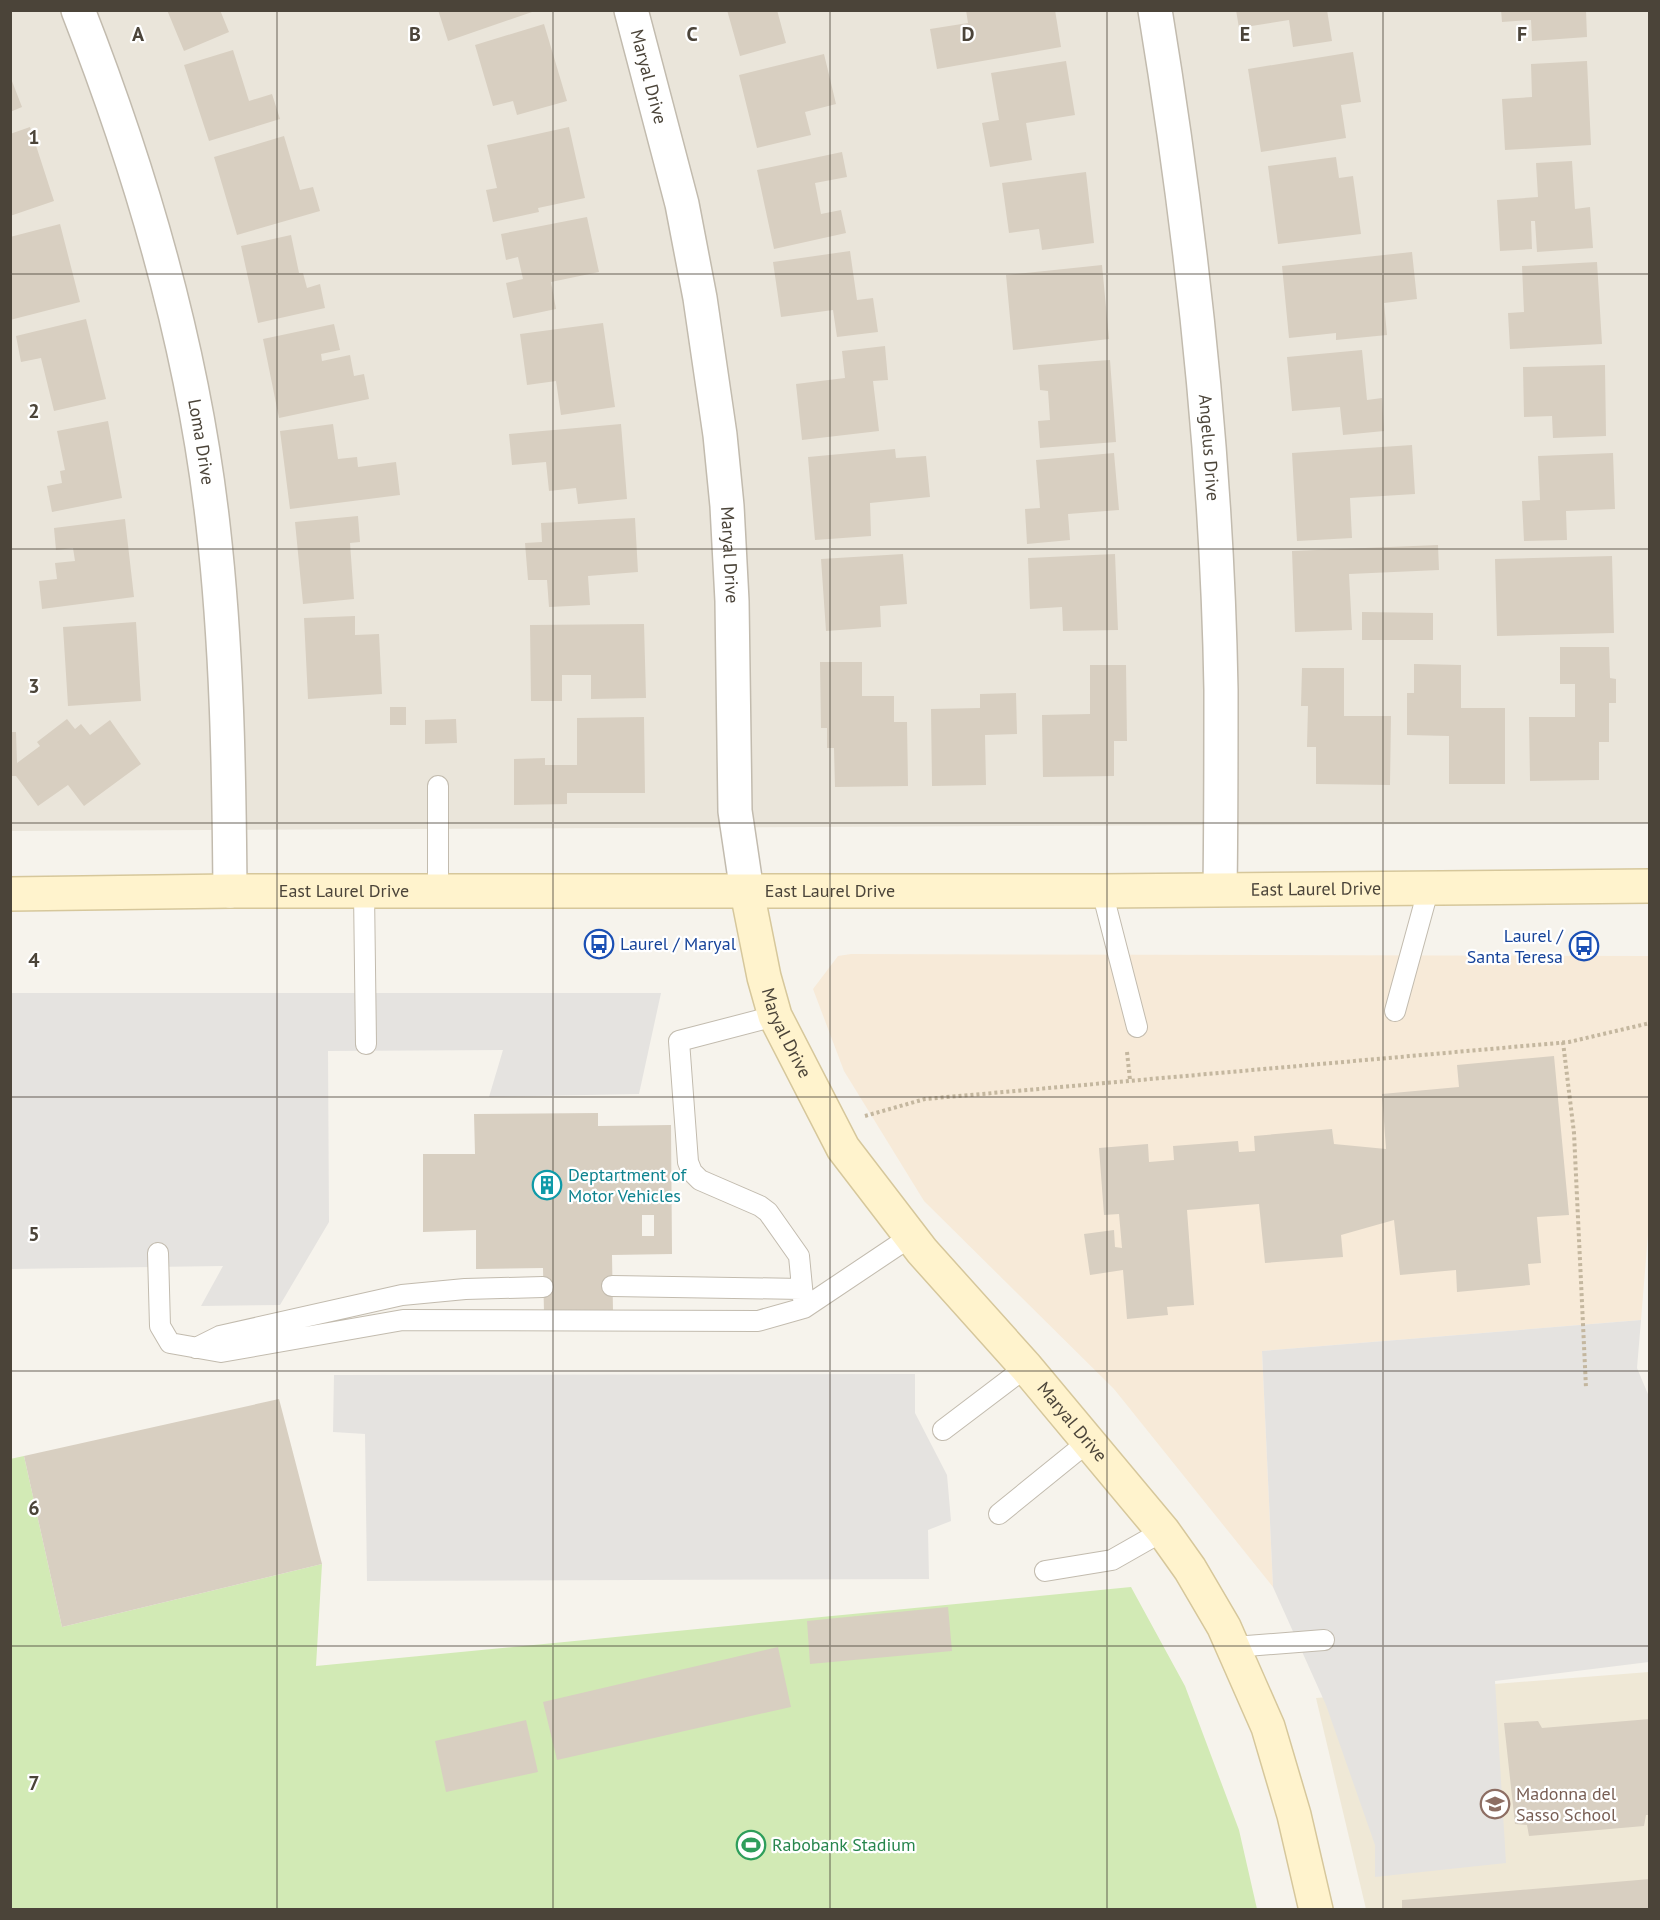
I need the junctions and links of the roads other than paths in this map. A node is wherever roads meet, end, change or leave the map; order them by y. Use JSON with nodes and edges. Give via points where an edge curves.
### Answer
{"nodes":[{"id":1,"x":78,"y":10,"type":"edge"},
{"id":2,"x":631,"y":10,"type":"edge"},
{"id":3,"x":1155,"y":10,"type":"edge"},
{"id":4,"x":438,"y":786,"type":"dead end"},
{"id":5,"x":1650,"y":886,"type":"edge"},
{"id":6,"x":1429,"y":888,"type":"junction"},
{"id":7,"x":1220,"y":889,"type":"junction"},
{"id":8,"x":230,"y":891,"type":"junction"},
{"id":9,"x":438,"y":891,"type":"junction"},
{"id":10,"x":1102,"y":891,"type":"junction"},
{"id":11,"x":364,"y":892,"type":"junction"},
{"id":12,"x":747,"y":892,"type":"junction"},
{"id":13,"x":10,"y":894,"type":"edge"},
{"id":14,"x":1395,"y":1011,"type":"dead end"},
{"id":15,"x":775,"y":1016,"type":"junction"},
{"id":16,"x":1137,"y":1027,"type":"dead end"},
{"id":17,"x":366,"y":1044,"type":"dead end"},
{"id":18,"x":910,"y":1237,"type":"junction"},
{"id":19,"x":158,"y":1253,"type":"dead end"},
{"id":20,"x":612,"y":1286,"type":"dead end"},
{"id":21,"x":543,"y":1287,"type":"dead end"},
{"id":22,"x":803,"y":1298,"type":"junction"},
{"id":23,"x":196,"y":1348,"type":"junction"},
{"id":24,"x":1026,"y":1367,"type":"junction"},
{"id":25,"x":944,"y":1430,"type":"dead end"},
{"id":26,"x":1089,"y":1441,"type":"junction"},
{"id":27,"x":999,"y":1514,"type":"dead end"},
{"id":28,"x":1163,"y":1530,"type":"junction"},
{"id":29,"x":1045,"y":1571,"type":"dead end"},
{"id":30,"x":1324,"y":1640,"type":"dead end"},
{"id":31,"x":1234,"y":1647,"type":"junction"},
{"id":32,"x":1316,"y":1910,"type":"edge"}],
"edges":[{"from":1,"to":8,"type":"street","name":"Loma Drive","via":[[106,81],[161,254],[203,450],[224,641]]},
{"from":2,"to":12,"type":"street","name":"Maryal Drive","via":[[682,204],[717,412],[732,601],[735,811]]},
{"from":3,"to":7,"type":"street","name":"Angelus Drive","via":[[1185,218],[1208,439],[1221,689]]},
{"from":4,"to":9,"type":"lane"},
{"from":5,"to":6,"type":"main road","name":"East Laurel Drive"},
{"from":6,"to":7,"type":"main road","name":"East Laurel Drive"},
{"from":6,"to":14,"type":"lane"},
{"from":7,"to":10,"type":"main road","name":"East Laurel Drive"},
{"from":8,"to":11,"type":"main road","name":"East Laurel Drive"},
{"from":8,"to":13,"type":"main road","name":"East Laurel Drive"},
{"from":9,"to":11,"type":"main road","name":"East Laurel Drive"},
{"from":9,"to":12,"type":"main road","name":"East Laurel Drive"},
{"from":10,"to":12,"type":"main road","name":"East Laurel Drive"},
{"from":10,"to":16,"type":"lane"},
{"from":11,"to":17,"type":"lane"},
{"from":12,"to":15,"type":"main road","name":"Maryal Drive"},
{"from":15,"to":18,"type":"main road","name":"Maryal Drive","via":[[843,1148]]},
{"from":15,"to":22,"type":"lane","via":[[679,1041],[688,1162],[700,1180],[768,1212],[799,1256]]},
{"from":18,"to":22,"type":"lane"},
{"from":18,"to":24,"type":"main road","name":"Maryal Drive"},
{"from":19,"to":23,"type":"lane","via":[[160,1326],[170,1343]]},
{"from":20,"to":22,"type":"lane"},
{"from":21,"to":23,"type":"lane","via":[[402,1295],[219,1335]]},
{"from":22,"to":23,"type":"lane","via":[[758,1320],[403,1320],[221,1352]]},
{"from":24,"to":25,"type":"lane"},
{"from":24,"to":26,"type":"main road","name":"Maryal Drive"},
{"from":26,"to":27,"type":"lane"},
{"from":26,"to":28,"type":"main road","name":"Maryal Drive"},
{"from":28,"to":29,"type":"lane","via":[[1112,1560]]},
{"from":28,"to":31,"type":"main road","name":"Maryal Drive"},
{"from":30,"to":31,"type":"lane"},
{"from":31,"to":32,"type":"main road","name":"Maryal Drive","via":[[1268,1727]]}]}
